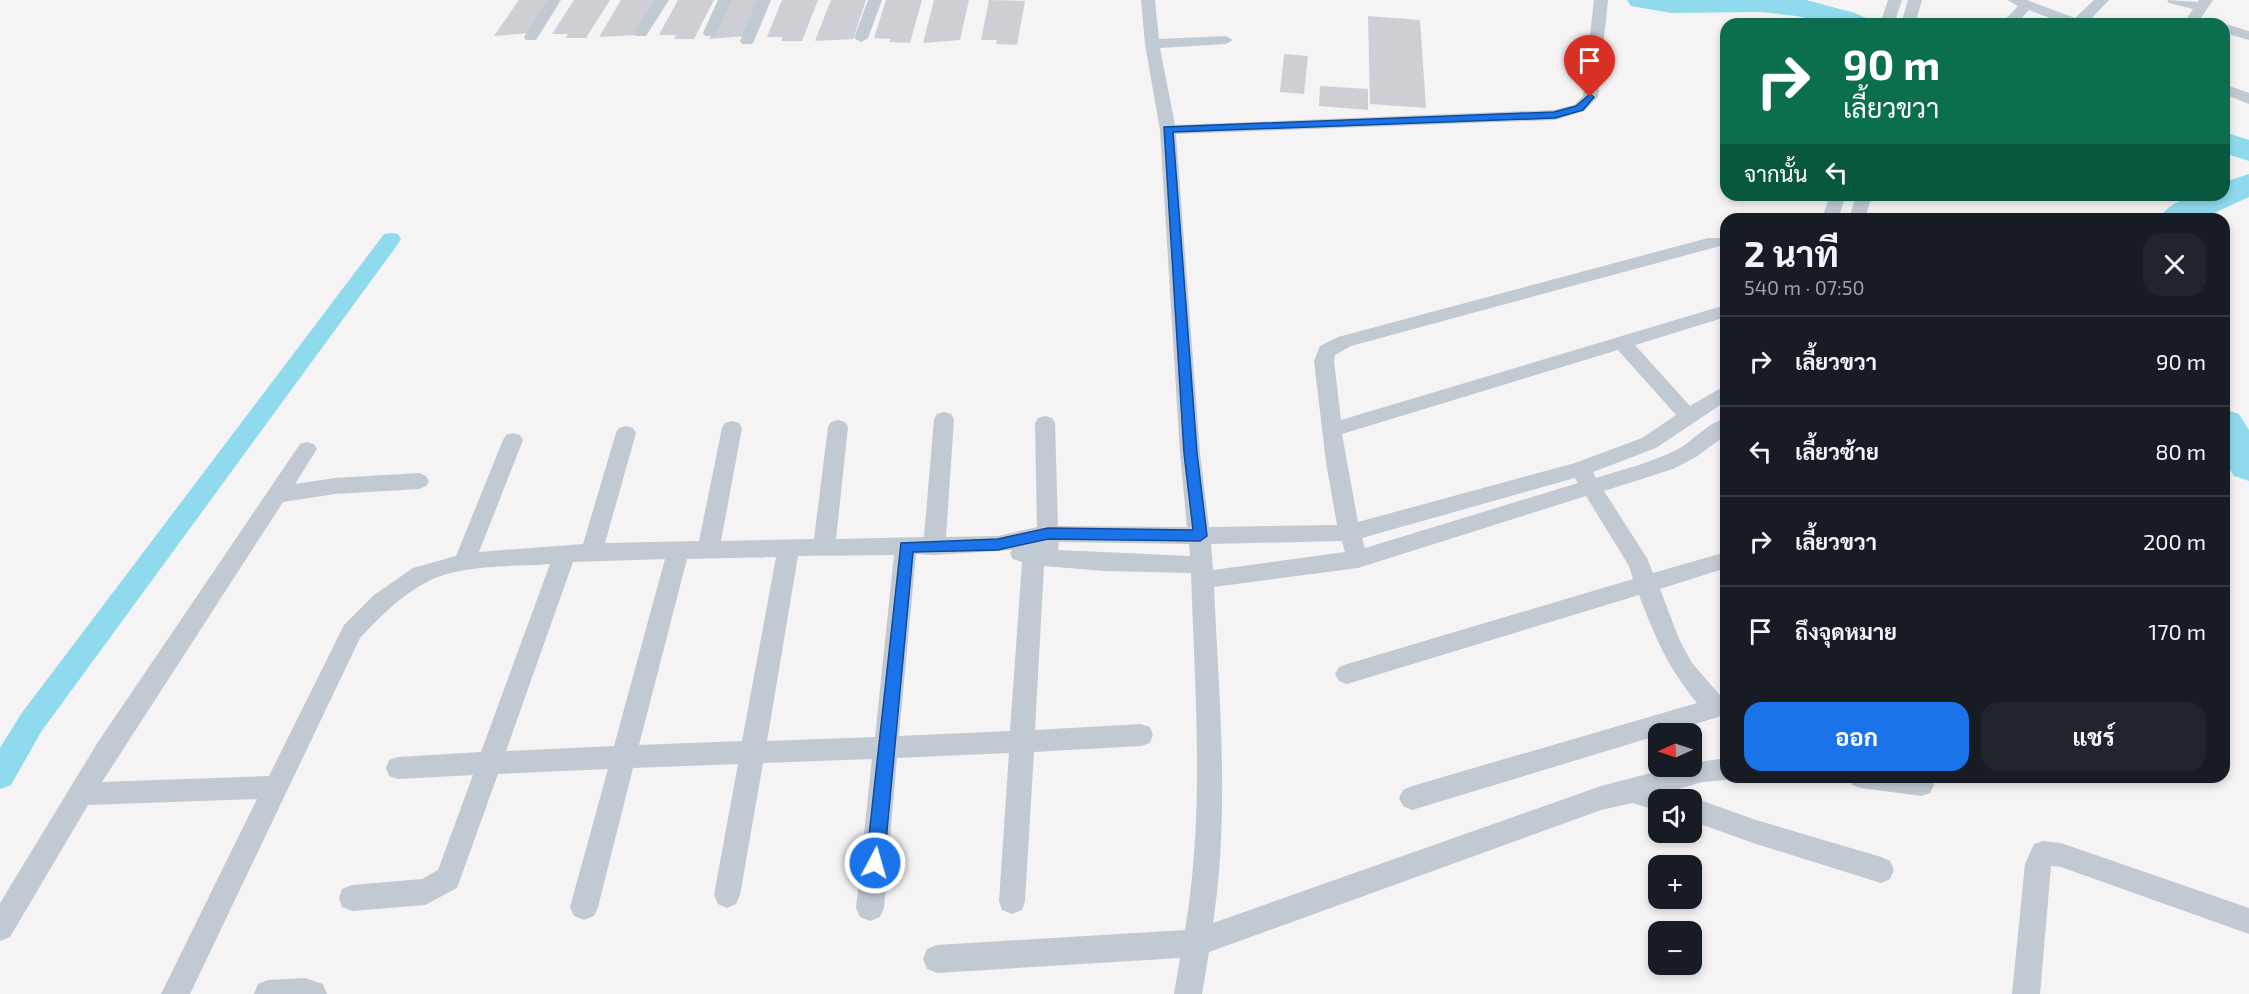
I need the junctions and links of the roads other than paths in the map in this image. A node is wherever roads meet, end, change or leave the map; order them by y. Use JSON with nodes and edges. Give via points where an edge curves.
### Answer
{"nodes":[{"id":1,"x":554,"y":0,"type":"edge"},
{"id":2,"x":662,"y":0,"type":"edge"},
{"id":3,"x":725,"y":0,"type":"edge"},
{"id":4,"x":764,"y":0,"type":"edge"},
{"id":5,"x":875,"y":0,"type":"edge"},
{"id":6,"x":1148,"y":0,"type":"edge"},
{"id":7,"x":1896,"y":0,"type":"edge"},
{"id":8,"x":1915,"y":0,"type":"edge"},
{"id":9,"x":2102,"y":0,"type":"edge"},
{"id":10,"x":2174,"y":0,"type":"edge"},
{"id":11,"x":1601,"y":2,"type":"edge"},
{"id":12,"x":2020,"y":2,"type":"edge"},
{"id":13,"x":2199,"y":14,"type":"edge"},
{"id":14,"x":1889,"y":18,"type":"edge"},
{"id":15,"x":1910,"y":18,"type":"edge"},
{"id":16,"x":2011,"y":18,"type":"edge"},
{"id":17,"x":2064,"y":18,"type":"edge"},
{"id":18,"x":2083,"y":18,"type":"edge"},
{"id":19,"x":2230,"y":30,"type":"edge"},
{"id":20,"x":641,"y":33,"type":"dead end"},
{"id":21,"x":710,"y":33,"type":"dead end"},
{"id":22,"x":2249,"y":36,"type":"edge"},
{"id":23,"x":531,"y":37,"type":"dead end"},
{"id":24,"x":861,"y":38,"type":"dead end"},
{"id":25,"x":1226,"y":40,"type":"dead end"},
{"id":26,"x":747,"y":41,"type":"dead end"},
{"id":27,"x":1152,"y":44,"type":"junction"},
{"id":28,"x":2230,"y":90,"type":"edge"},
{"id":29,"x":2247,"y":95,"type":"edge"},
{"id":30,"x":1168,"y":130,"type":"junction"},
{"id":31,"x":1714,"y":242,"type":"dead end"},
{"id":32,"x":1720,"y":313,"type":"edge"},
{"id":33,"x":1621,"y":341,"type":"junction"},
{"id":34,"x":1720,"y":396,"type":"edge"},
{"id":35,"x":1688,"y":416,"type":"junction"},
{"id":36,"x":944,"y":419,"type":"dead end"},
{"id":37,"x":1045,"y":423,"type":"dead end"},
{"id":38,"x":838,"y":427,"type":"dead end"},
{"id":39,"x":732,"y":428,"type":"dead end"},
{"id":40,"x":1333,"y":430,"type":"junction"},
{"id":41,"x":1720,"y":430,"type":"edge"},
{"id":42,"x":626,"y":433,"type":"dead end"},
{"id":43,"x":513,"y":440,"type":"dead end"},
{"id":44,"x":307,"y":449,"type":"dead end"},
{"id":45,"x":1585,"y":478,"type":"junction"},
{"id":46,"x":419,"y":481,"type":"dead end"},
{"id":47,"x":275,"y":495,"type":"junction"},
{"id":48,"x":1349,"y":533,"type":"junction"},
{"id":49,"x":1200,"y":536,"type":"junction"},
{"id":50,"x":824,"y":546,"type":"junction"},
{"id":51,"x":1041,"y":546,"type":"junction"},
{"id":52,"x":789,"y":547,"type":"junction"},
{"id":53,"x":906,"y":547,"type":"junction"},
{"id":54,"x":934,"y":547,"type":"junction"},
{"id":55,"x":678,"y":551,"type":"junction"},
{"id":56,"x":708,"y":551,"type":"junction"},
{"id":57,"x":592,"y":552,"type":"junction"},
{"id":58,"x":566,"y":554,"type":"junction"},
{"id":59,"x":1358,"y":560,"type":"junction"},
{"id":60,"x":464,"y":562,"type":"junction"},
{"id":61,"x":1720,"y":562,"type":"edge"},
{"id":62,"x":1202,"y":572,"type":"junction"},
{"id":63,"x":1647,"y":584,"type":"junction"},
{"id":64,"x":1347,"y":674,"type":"dead end"},
{"id":65,"x":1720,"y":705,"type":"edge"},
{"id":66,"x":1720,"y":706,"type":"edge"},
{"id":67,"x":1141,"y":735,"type":"dead end"},
{"id":68,"x":1022,"y":743,"type":"junction"},
{"id":69,"x":886,"y":749,"type":"junction"},
{"id":70,"x":752,"y":754,"type":"junction"},
{"id":71,"x":624,"y":758,"type":"junction"},
{"id":72,"x":490,"y":763,"type":"junction"},
{"id":73,"x":398,"y":768,"type":"dead end"},
{"id":74,"x":1720,"y":770,"type":"edge"},
{"id":75,"x":1906,"y":783,"type":"edge"},
{"id":76,"x":1921,"y":785,"type":"dead end"},
{"id":77,"x":276,"y":787,"type":"junction"},
{"id":78,"x":1632,"y":791,"type":"junction"},
{"id":79,"x":81,"y":794,"type":"junction"},
{"id":80,"x":1648,"y":796,"type":"edge"},
{"id":81,"x":1412,"y":798,"type":"dead end"},
{"id":82,"x":1702,"y":813,"type":"edge"},
{"id":83,"x":1881,"y":870,"type":"dead end"},
{"id":84,"x":727,"y":895,"type":"dead end"},
{"id":85,"x":352,"y":898,"type":"dead end"},
{"id":86,"x":1012,"y":901,"type":"dead end"},
{"id":87,"x":584,"y":907,"type":"dead end"},
{"id":88,"x":870,"y":908,"type":"dead end"},
{"id":89,"x":2249,"y":921,"type":"edge"},
{"id":90,"x":0,"y":928,"type":"edge"},
{"id":91,"x":1196,"y":943,"type":"junction"},
{"id":92,"x":937,"y":959,"type":"dead end"},
{"id":93,"x":175,"y":994,"type":"edge"},
{"id":94,"x":268,"y":994,"type":"edge"},
{"id":95,"x":313,"y":994,"type":"edge"},
{"id":96,"x":1188,"y":994,"type":"edge"},
{"id":97,"x":2026,"y":994,"type":"edge"}],
"edges":[{"from":1,"to":23,"type":"street"},
{"from":2,"to":20,"type":"street"},
{"from":3,"to":21,"type":"street"},
{"from":4,"to":26,"type":"street"},
{"from":5,"to":24,"type":"street"},
{"from":6,"to":27,"type":"street"},
{"from":7,"to":14,"type":"street"},
{"from":8,"to":15,"type":"street"},
{"from":9,"to":18,"type":"street"},
{"from":10,"to":13,"type":"street"},
{"from":11,"to":30,"type":"street","via":[[1590,97],[1579,108],[1555,115]]},
{"from":12,"to":16,"type":"street"},
{"from":12,"to":17,"type":"street"},
{"from":19,"to":22,"type":"street"},
{"from":25,"to":27,"type":"street"},
{"from":27,"to":30,"type":"street"},
{"from":28,"to":29,"type":"street"},
{"from":30,"to":49,"type":"street","via":[[1190,453]]},
{"from":31,"to":40,"type":"street","via":[[1334,345],[1324,361]]},
{"from":32,"to":33,"type":"street"},
{"from":33,"to":35,"type":"street"},
{"from":33,"to":40,"type":"street"},
{"from":34,"to":35,"type":"street"},
{"from":35,"to":45,"type":"street","via":[[1672,430]]},
{"from":36,"to":54,"type":"street"},
{"from":37,"to":51,"type":"street"},
{"from":38,"to":50,"type":"street"},
{"from":39,"to":56,"type":"street"},
{"from":40,"to":48,"type":"street"},
{"from":41,"to":45,"type":"street","via":[[1689,453],[1666,464]]},
{"from":42,"to":57,"type":"street"},
{"from":43,"to":60,"type":"street"},
{"from":44,"to":47,"type":"street"},
{"from":45,"to":48,"type":"street"},
{"from":45,"to":59,"type":"street"},
{"from":45,"to":63,"type":"street","via":[[1620,531]]},
{"from":46,"to":47,"type":"street","via":[[335,486]]},
{"from":47,"to":79,"type":"street"},
{"from":48,"to":49,"type":"street"},
{"from":48,"to":59,"type":"street"},
{"from":49,"to":51,"type":"street"},
{"from":49,"to":62,"type":"street"},
{"from":50,"to":52,"type":"street"},
{"from":50,"to":53,"type":"street"},
{"from":51,"to":54,"type":"street"},
{"from":51,"to":62,"type":"street","via":[[1104,562]]},
{"from":51,"to":68,"type":"street"},
{"from":52,"to":56,"type":"street"},
{"from":52,"to":70,"type":"street"},
{"from":53,"to":54,"type":"street"},
{"from":53,"to":69,"type":"street"},
{"from":55,"to":56,"type":"street"},
{"from":55,"to":57,"type":"street"},
{"from":55,"to":71,"type":"street"},
{"from":57,"to":58,"type":"street"},
{"from":58,"to":60,"type":"street"},
{"from":58,"to":72,"type":"street"},
{"from":59,"to":62,"type":"street"},
{"from":60,"to":77,"type":"street","via":[[421,574],[382,601],[352,632]]},
{"from":61,"to":63,"type":"street"},
{"from":62,"to":91,"type":"street","via":[[1210,830]]},
{"from":63,"to":64,"type":"street"},
{"from":63,"to":65,"type":"street","via":[[1668,641],[1684,670]]},
{"from":66,"to":81,"type":"street"},
{"from":67,"to":68,"type":"street"},
{"from":68,"to":69,"type":"street"},
{"from":68,"to":86,"type":"street"},
{"from":69,"to":70,"type":"street"},
{"from":69,"to":88,"type":"street"},
{"from":70,"to":71,"type":"street"},
{"from":70,"to":84,"type":"street"},
{"from":71,"to":72,"type":"street"},
{"from":71,"to":87,"type":"street"},
{"from":72,"to":73,"type":"street"},
{"from":72,"to":85,"type":"street","via":[[448,879],[425,892]]},
{"from":74,"to":78,"type":"street"},
{"from":75,"to":76,"type":"street"},
{"from":77,"to":79,"type":"street"},
{"from":77,"to":93,"type":"street"},
{"from":78,"to":80,"type":"street"},
{"from":78,"to":91,"type":"street","via":[[1580,805]]},
{"from":79,"to":90,"type":"street"},
{"from":82,"to":83,"type":"street"},
{"from":89,"to":97,"type":"street","via":[[2061,855],[2043,853],[2038,864]]},
{"from":91,"to":92,"type":"street"},
{"from":91,"to":96,"type":"street"},
{"from":94,"to":95,"type":"street"}]}
